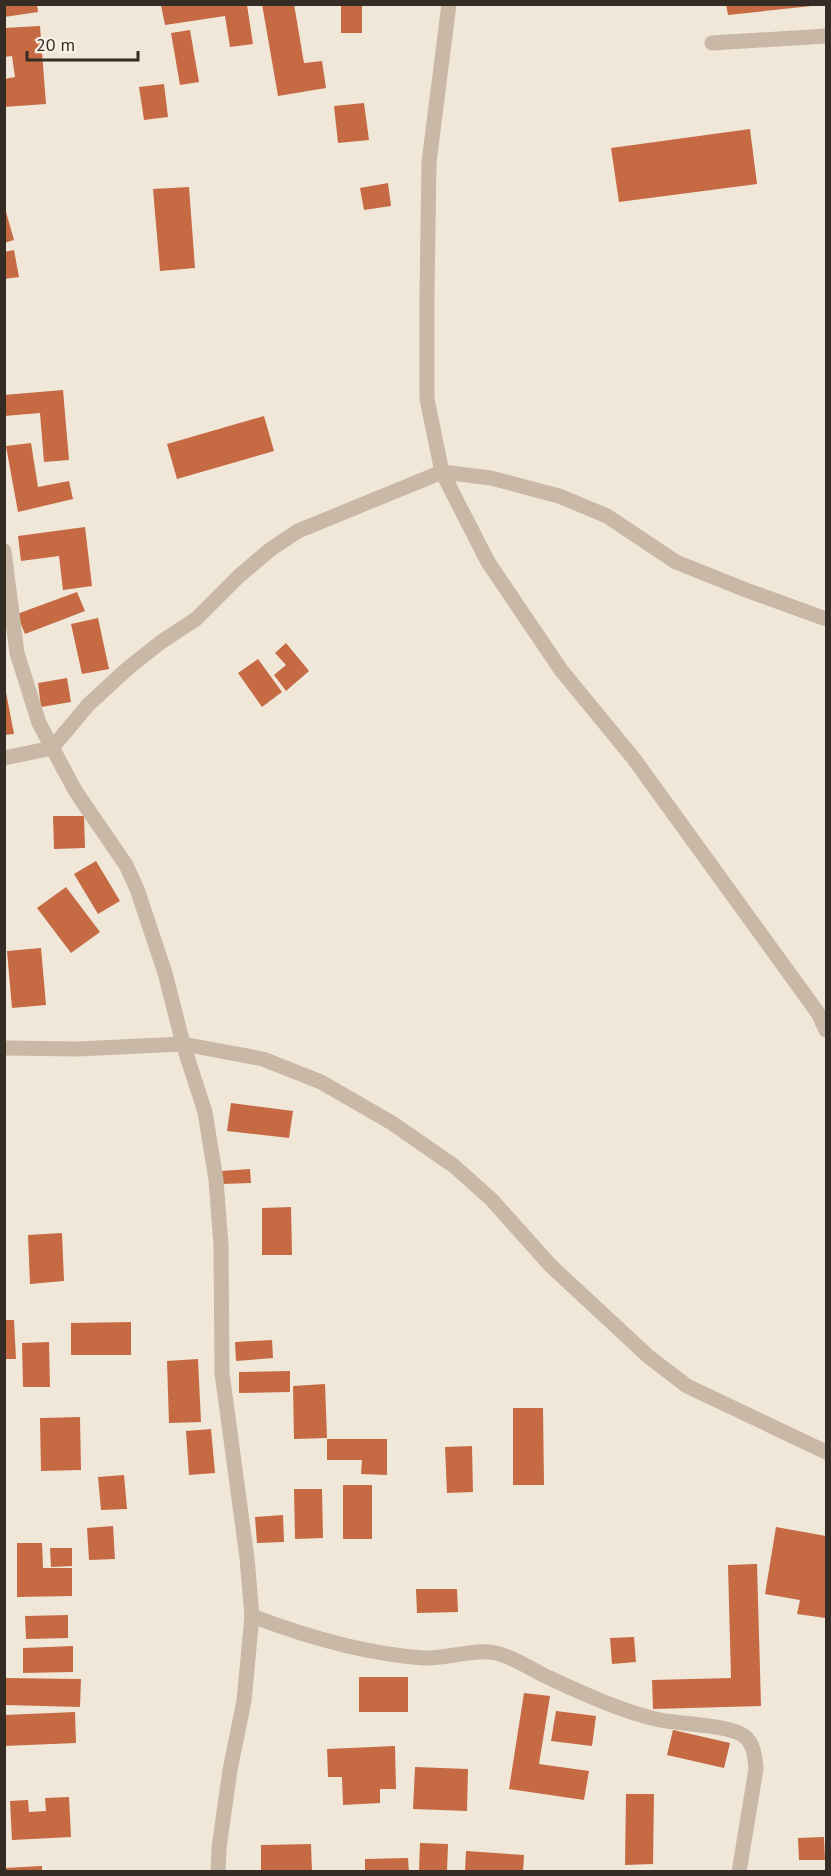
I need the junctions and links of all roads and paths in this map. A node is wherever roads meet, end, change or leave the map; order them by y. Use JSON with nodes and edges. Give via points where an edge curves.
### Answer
{"nodes":[{"id":1,"x":449,"y":4,"type":"edge"},
{"id":2,"x":826,"y":36,"type":"edge"},
{"id":3,"x":712,"y":43,"type":"dead end"},
{"id":4,"x":442,"y":472,"type":"junction"},
{"id":5,"x":4,"y":550,"type":"edge"},
{"id":6,"x":826,"y":619,"type":"edge"},
{"id":7,"x":52,"y":748,"type":"junction"},
{"id":8,"x":4,"y":758,"type":"edge"},
{"id":9,"x":826,"y":1030,"type":"edge"},
{"id":10,"x":183,"y":1044,"type":"junction"},
{"id":11,"x":4,"y":1048,"type":"edge"},
{"id":12,"x":826,"y":1452,"type":"edge"},
{"id":13,"x":252,"y":1616,"type":"junction"},
{"id":14,"x":218,"y":1872,"type":"edge"},
{"id":15,"x":739,"y":1872,"type":"edge"}],
"edges":[{"from":1,"to":4,"type":"street","via":[[429,162],[427,295],[427,399]]},
{"from":2,"to":3,"type":"street"},
{"from":4,"to":6,"type":"street","via":[[491,478],[559,496],[607,516],[676,562]]},
{"from":4,"to":7,"type":"street","via":[[297,531],[271,549],[196,619],[127,669],[88,705]]},
{"from":4,"to":9,"type":"street","via":[[488,562],[561,670],[634,759]]},
{"from":5,"to":7,"type":"street","via":[[17,652],[39,723]]},
{"from":7,"to":8,"type":"street"},
{"from":7,"to":10,"type":"street","via":[[138,889]]},
{"from":10,"to":11,"type":"street"},
{"from":10,"to":12,"type":"street","via":[[263,1059],[321,1082],[392,1123],[454,1166],[491,1198],[551,1266],[649,1357],[687,1386]]},
{"from":10,"to":13,"type":"street","via":[[206,1112],[216,1180],[222,1373]]},
{"from":13,"to":14,"type":"street","via":[[244,1701],[230,1770]]},
{"from":13,"to":15,"type":"street","via":[[335,1643],[402,1655],[426,1658],[495,1652],[625,1709],[660,1720],[746,1736],[755,1754],[756,1768]]}]}
